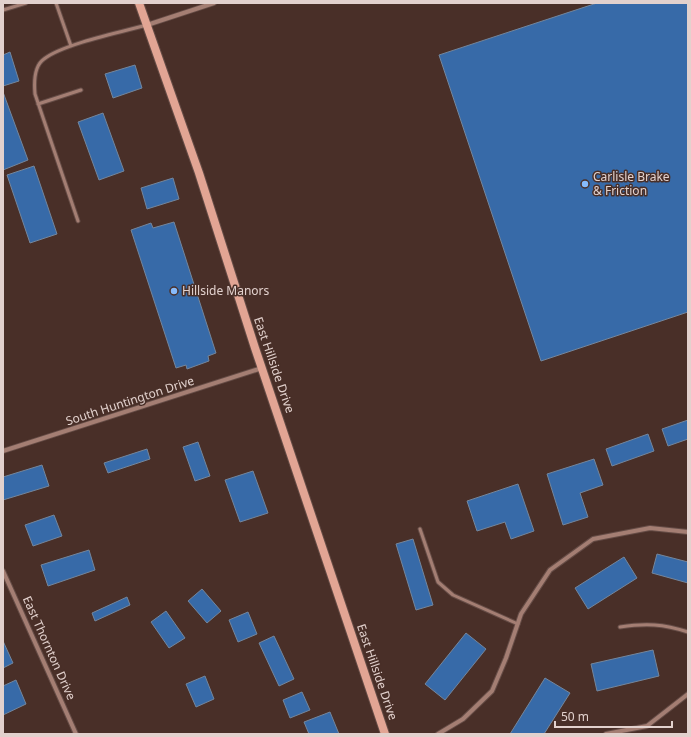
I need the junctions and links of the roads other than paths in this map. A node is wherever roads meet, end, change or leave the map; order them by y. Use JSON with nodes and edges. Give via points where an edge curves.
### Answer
{"nodes":[{"id":1,"x":26,"y":3,"type":"edge"},
{"id":2,"x":56,"y":3,"type":"edge"},
{"id":3,"x":139,"y":3,"type":"edge"},
{"id":4,"x":214,"y":3,"type":"edge"},
{"id":5,"x":3,"y":10,"type":"edge"},
{"id":6,"x":147,"y":25,"type":"junction"},
{"id":7,"x":71,"y":46,"type":"junction"},
{"id":8,"x":81,"y":90,"type":"dead end"},
{"id":9,"x":38,"y":104,"type":"junction"},
{"id":10,"x":78,"y":221,"type":"dead end"},
{"id":11,"x":262,"y":368,"type":"junction"},
{"id":12,"x":3,"y":451,"type":"edge"},
{"id":13,"x":420,"y":529,"type":"dead end"},
{"id":14,"x":688,"y":532,"type":"edge"},
{"id":15,"x":3,"y":571,"type":"edge"},
{"id":16,"x":518,"y":624,"type":"junction"},
{"id":17,"x":620,"y":627,"type":"dead end"},
{"id":18,"x":688,"y":632,"type":"edge"},
{"id":19,"x":688,"y":694,"type":"edge"},
{"id":20,"x":76,"y":734,"type":"edge"},
{"id":21,"x":385,"y":734,"type":"edge"},
{"id":22,"x":438,"y":734,"type":"edge"},
{"id":23,"x":606,"y":734,"type":"edge"}],
"edges":[{"from":1,"to":5,"type":"lane"},
{"from":2,"to":7,"type":"lane"},
{"from":3,"to":6,"type":"main road","name":"East Hillside Drive"},
{"from":4,"to":6,"type":"street"},
{"from":6,"to":7,"type":"lane"},
{"from":6,"to":11,"type":"main road","name":"East Hillside Drive","via":[[199,173]]},
{"from":7,"to":9,"type":"lane","via":[[43,60],[35,76],[34,86]]},
{"from":8,"to":9,"type":"lane"},
{"from":9,"to":10,"type":"lane"},
{"from":11,"to":12,"type":"street","name":"South Huntington Drive"},
{"from":11,"to":21,"type":"main road","name":"East Hillside Drive"},
{"from":13,"to":16,"type":"lane","via":[[438,582],[453,595]]},
{"from":14,"to":16,"type":"street","via":[[650,528],[593,539],[550,570],[521,614]]},
{"from":15,"to":20,"type":"street","name":"East Thornton Drive"},
{"from":16,"to":22,"type":"street","via":[[492,690],[463,719]]},
{"from":17,"to":18,"type":"lane","via":[[657,624]]},
{"from":19,"to":23,"type":"street","via":[[647,726]]}]}
